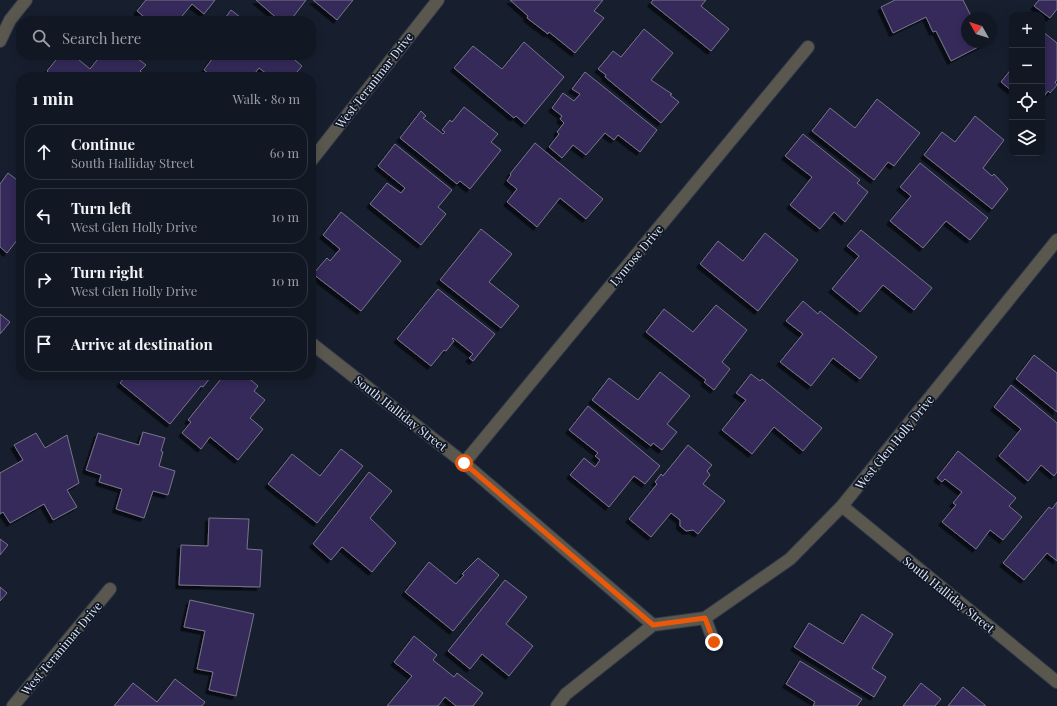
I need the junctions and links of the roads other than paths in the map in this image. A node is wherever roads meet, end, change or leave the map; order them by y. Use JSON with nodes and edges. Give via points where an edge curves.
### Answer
{"nodes":[{"id":1,"x":26,"y":0,"type":"edge"},
{"id":2,"x":438,"y":0,"type":"edge"},
{"id":3,"x":0,"y":41,"type":"edge"},
{"id":4,"x":808,"y":48,"type":"dead end"},
{"id":5,"x":316,"y":155,"type":"edge"},
{"id":6,"x":1055,"y":247,"type":"edge"},
{"id":7,"x":316,"y":347,"type":"edge"},
{"id":8,"x":464,"y":463,"type":"junction"},
{"id":9,"x":842,"y":506,"type":"junction"},
{"id":10,"x":110,"y":589,"type":"dead end"},
{"id":11,"x":705,"y":618,"type":"junction"},
{"id":12,"x":653,"y":625,"type":"junction"},
{"id":13,"x":714,"y":642,"type":"dead end"},
{"id":14,"x":1057,"y":682,"type":"edge"},
{"id":15,"x":12,"y":706,"type":"edge"},
{"id":16,"x":557,"y":706,"type":"edge"}],
"edges":[{"from":1,"to":3,"type":"street","via":[[10,20]]},
{"from":2,"to":5,"type":"street","name":"West Teranimar Drive"},
{"from":4,"to":8,"type":"street","name":"Lynrose Drive"},
{"from":6,"to":9,"type":"street","name":"West Glen Holly Drive"},
{"from":7,"to":8,"type":"street","name":"South Halliday Street"},
{"from":8,"to":12,"type":"street","name":"South Halliday Street"},
{"from":9,"to":11,"type":"street","name":"West Glen Holly Drive","via":[[790,559]]},
{"from":9,"to":14,"type":"street","name":"South Halliday Street"},
{"from":10,"to":15,"type":"street","name":"West Teranimar Drive"},
{"from":11,"to":12,"type":"street","name":"West Glen Holly Drive"},
{"from":11,"to":13,"type":"street"},
{"from":12,"to":16,"type":"street","via":[[566,694]]}]}
